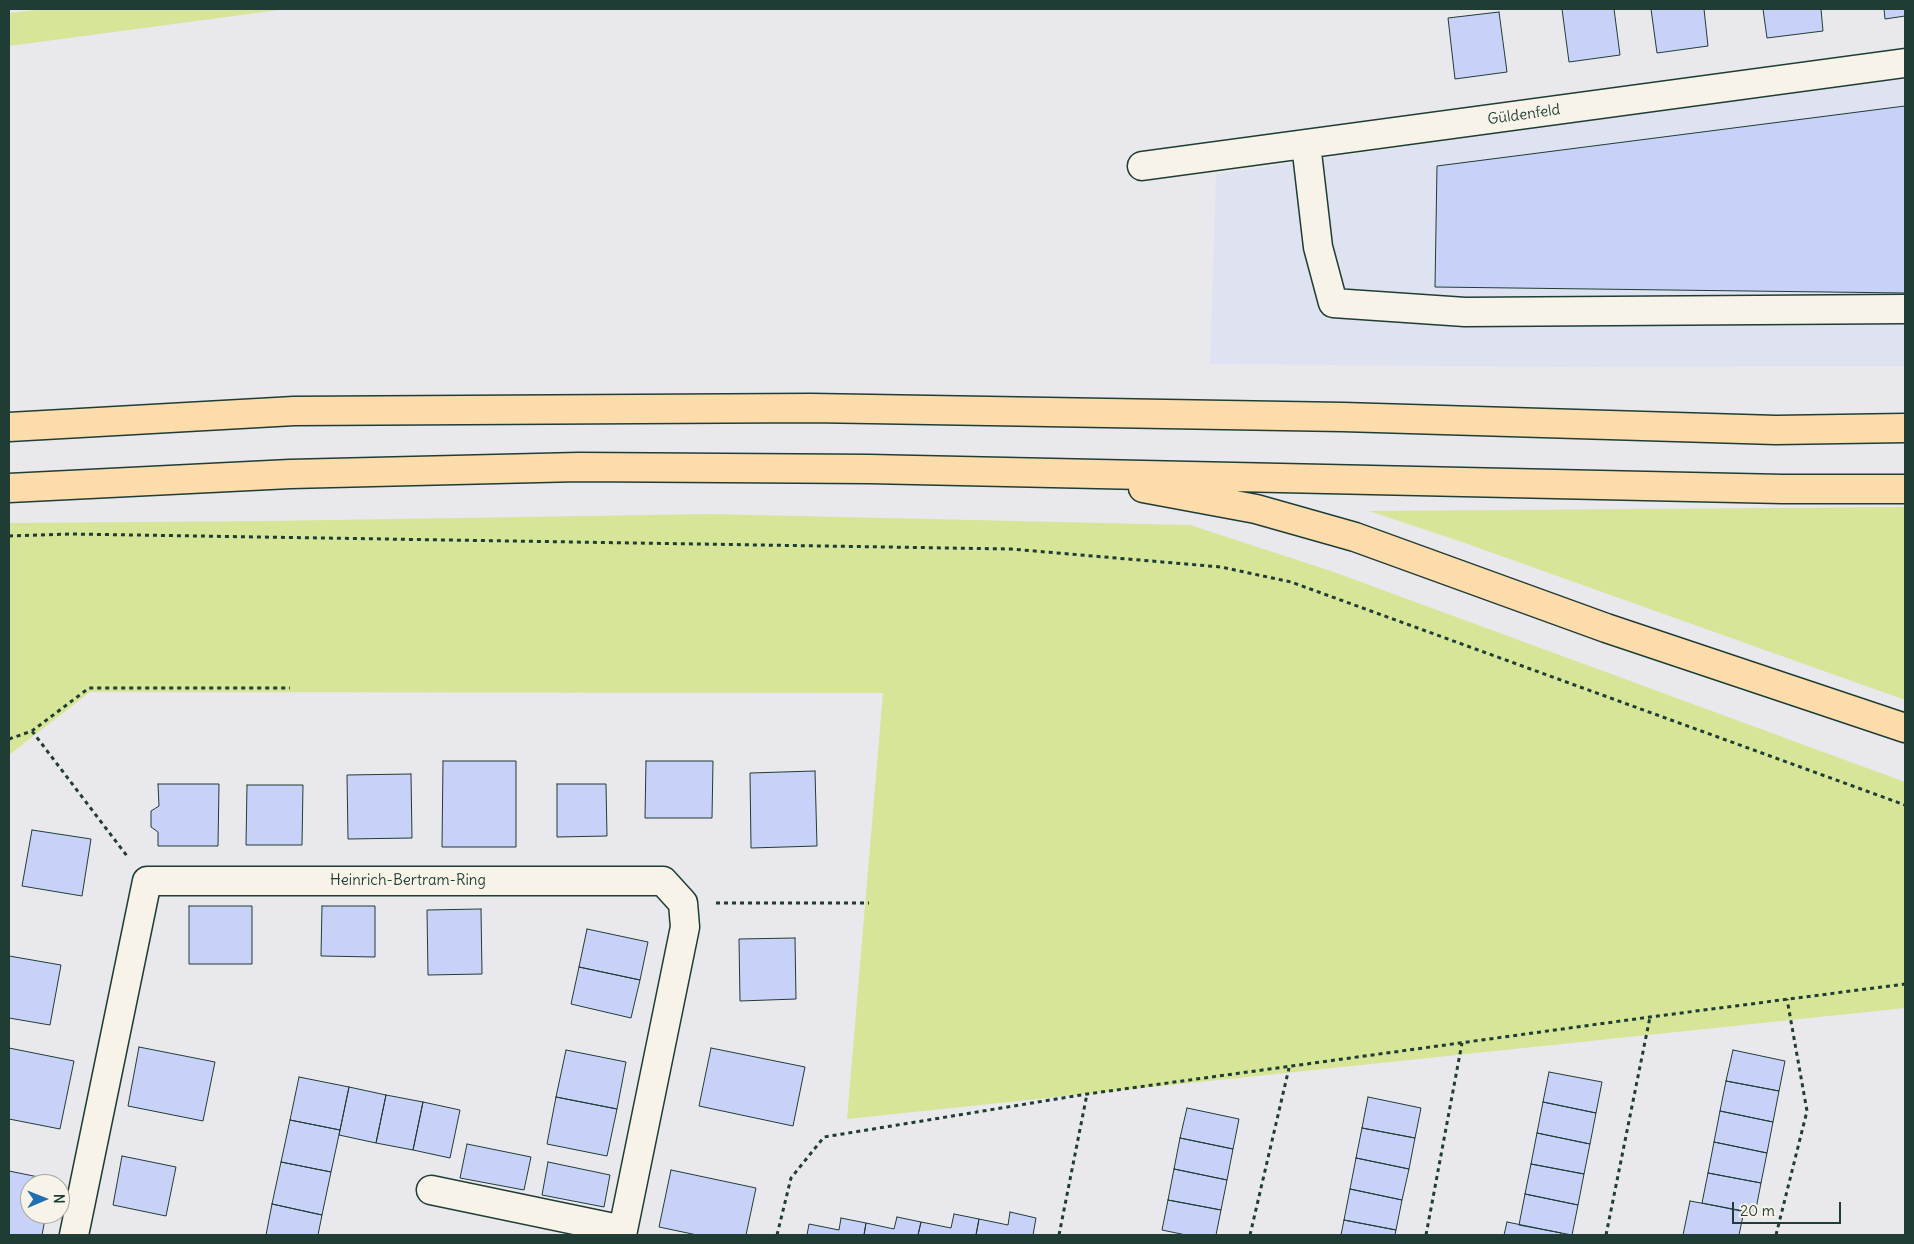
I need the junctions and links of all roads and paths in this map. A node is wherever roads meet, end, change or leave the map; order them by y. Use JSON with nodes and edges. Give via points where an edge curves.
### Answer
{"nodes":[{"id":1,"x":1905,"y":63,"type":"edge"},
{"id":2,"x":1306,"y":144,"type":"junction"},
{"id":3,"x":1142,"y":166,"type":"dead end"},
{"id":4,"x":1905,"y":309,"type":"edge"},
{"id":5,"x":9,"y":427,"type":"edge"},
{"id":6,"x":1905,"y":428,"type":"edge"},
{"id":7,"x":1063,"y":473,"type":"junction"},
{"id":8,"x":9,"y":488,"type":"edge"},
{"id":9,"x":1905,"y":489,"type":"edge"},
{"id":10,"x":9,"y":536,"type":"edge"},
{"id":11,"x":290,"y":688,"type":"dead end"},
{"id":12,"x":1905,"y":728,"type":"edge"},
{"id":13,"x":32,"y":731,"type":"junction"},
{"id":14,"x":9,"y":739,"type":"edge"},
{"id":15,"x":1905,"y":805,"type":"edge"},
{"id":16,"x":147,"y":882,"type":"junction"},
{"id":17,"x":683,"y":903,"type":"junction"},
{"id":18,"x":869,"y":903,"type":"dead end"},
{"id":19,"x":1905,"y":984,"type":"edge"},
{"id":20,"x":1786,"y":999,"type":"junction"},
{"id":21,"x":1650,"y":1017,"type":"junction"},
{"id":22,"x":1462,"y":1043,"type":"junction"},
{"id":23,"x":1288,"y":1068,"type":"junction"},
{"id":24,"x":1087,"y":1094,"type":"junction"},
{"id":25,"x":431,"y":1190,"type":"dead end"},
{"id":26,"x":622,"y":1233,"type":"edge"},
{"id":27,"x":74,"y":1235,"type":"edge"},
{"id":28,"x":776,"y":1235,"type":"edge"},
{"id":29,"x":1059,"y":1235,"type":"edge"},
{"id":30,"x":1250,"y":1235,"type":"edge"},
{"id":31,"x":1426,"y":1235,"type":"edge"},
{"id":32,"x":1606,"y":1235,"type":"edge"},
{"id":33,"x":1776,"y":1235,"type":"edge"}],
"edges":[{"from":1,"to":2,"type":"street","name":"Güldenfeld"},
{"from":2,"to":3,"type":"street","name":"Güldenfeld"},
{"from":2,"to":4,"type":"street","via":[[1318,247],[1333,303],[1466,312]]},
{"from":5,"to":6,"type":"highway","via":[[294,411],[811,408],[1343,417],[1776,430]]},
{"from":7,"to":8,"type":"highway","via":[[579,467],[290,474]]},
{"from":7,"to":9,"type":"highway","via":[[1763,489]]},
{"from":7,"to":12,"type":"highway","via":[[1256,510],[1355,537],[1606,628]]},
{"from":10,"to":15,"type":"path","via":[[121,534],[1011,549],[1221,567],[1291,582]]},
{"from":11,"to":13,"type":"path","via":[[89,688]]},
{"from":13,"to":14,"type":"path"},
{"from":13,"to":16,"type":"path"},
{"from":16,"to":17,"type":"street","name":"Heinrich-Bertram-Ring","via":[[663,881]]},
{"from":16,"to":27,"type":"street"},
{"from":17,"to":18,"type":"path"},
{"from":17,"to":26,"type":"street","via":[[685,927]]},
{"from":19,"to":20,"type":"path"},
{"from":20,"to":21,"type":"path"},
{"from":20,"to":33,"type":"path","via":[[1807,1111]]},
{"from":21,"to":22,"type":"path"},
{"from":21,"to":32,"type":"path"},
{"from":22,"to":23,"type":"path"},
{"from":22,"to":31,"type":"path"},
{"from":23,"to":24,"type":"path"},
{"from":23,"to":30,"type":"path"},
{"from":24,"to":28,"type":"path","via":[[824,1136],[791,1178]]},
{"from":24,"to":29,"type":"path"},
{"from":25,"to":26,"type":"street"}]}
